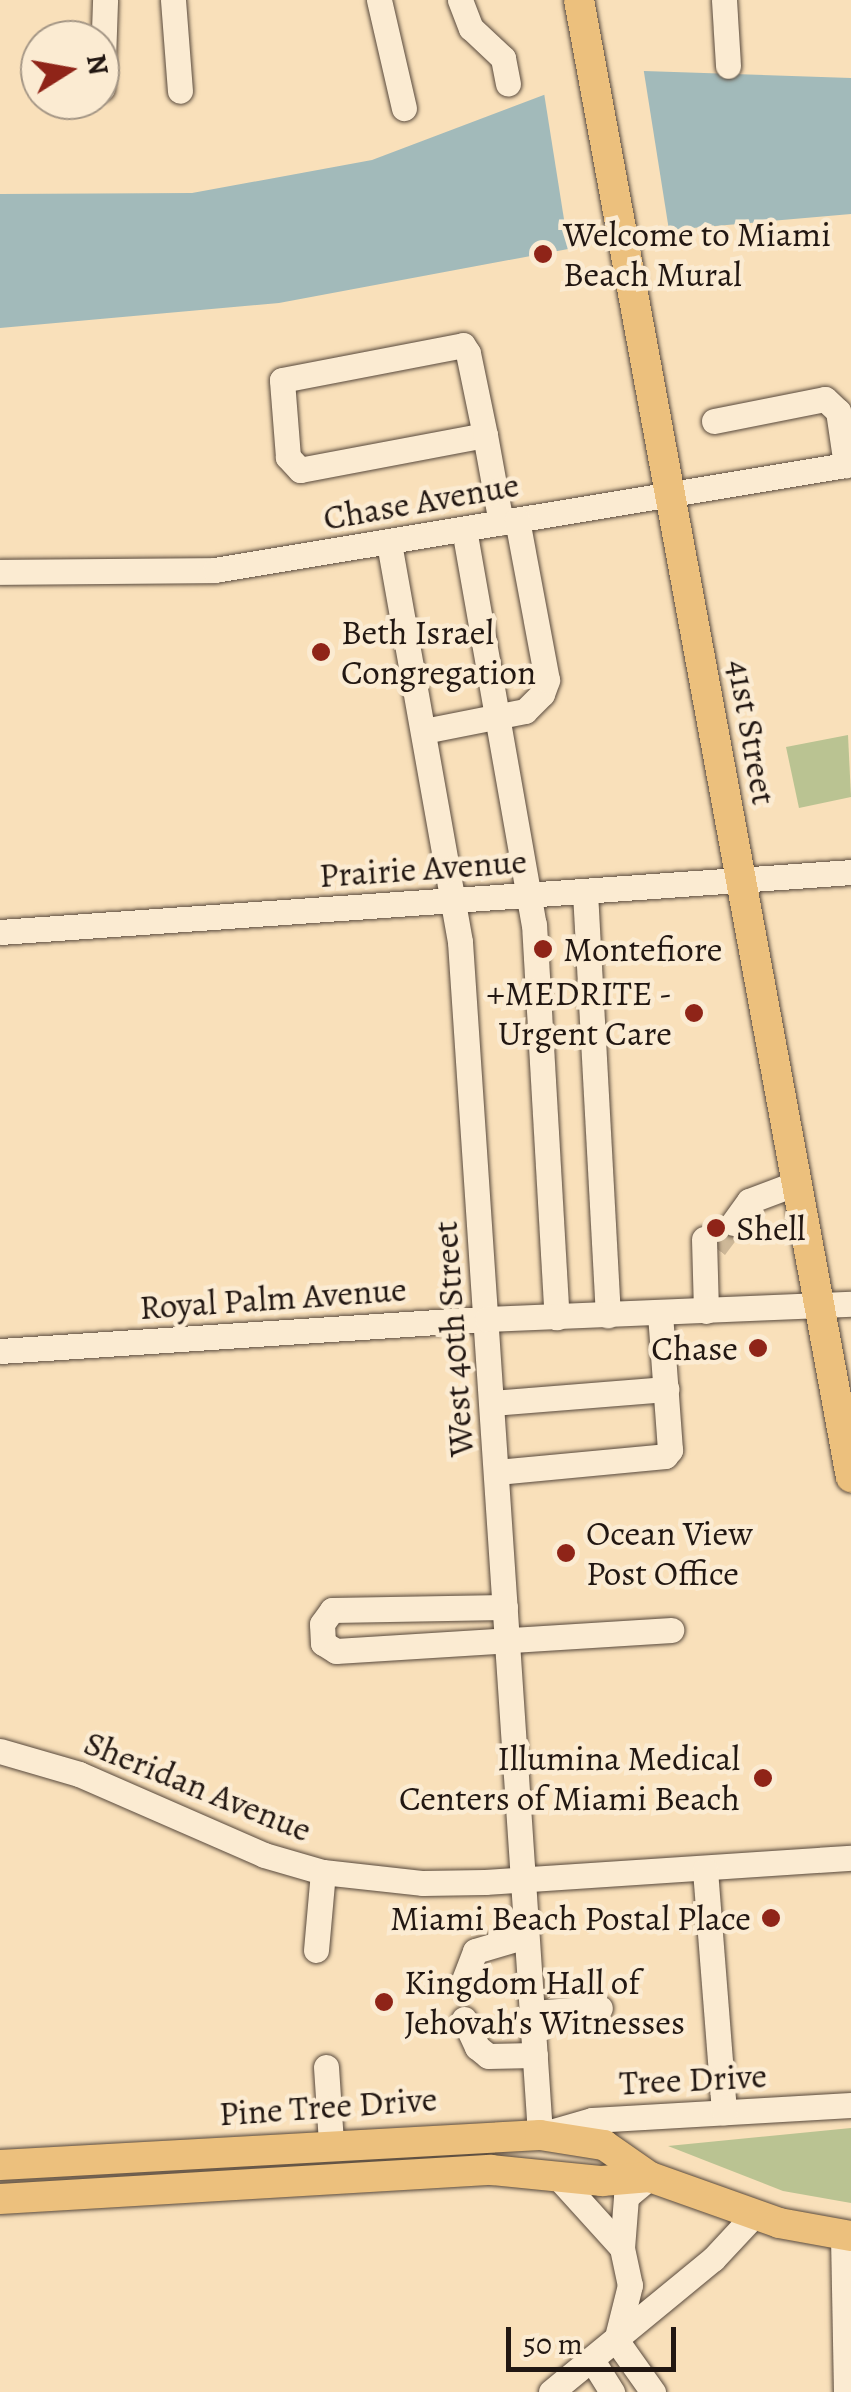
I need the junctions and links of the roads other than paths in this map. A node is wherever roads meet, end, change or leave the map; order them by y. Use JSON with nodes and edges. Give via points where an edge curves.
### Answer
{"nodes":[{"id":1,"x":172,"y":0,"type":"edge"},
{"id":2,"x":378,"y":0,"type":"edge"},
{"id":3,"x":460,"y":0,"type":"edge"},
{"id":4,"x":579,"y":0,"type":"edge"},
{"id":5,"x":724,"y":0,"type":"edge"},
{"id":6,"x":728,"y":66,"type":"dead end"},
{"id":7,"x":508,"y":84,"type":"dead end"},
{"id":8,"x":180,"y":91,"type":"dead end"},
{"id":9,"x":404,"y":108,"type":"dead end"},
{"id":10,"x":714,"y":421,"type":"dead end"},
{"id":11,"x":484,"y":435,"type":"junction"},
{"id":12,"x":848,"y":464,"type":"edge"},
{"id":13,"x":670,"y":493,"type":"junction"},
{"id":14,"x":509,"y":522,"type":"junction"},
{"id":15,"x":464,"y":530,"type":"junction"},
{"id":16,"x":389,"y":543,"type":"junction"},
{"id":17,"x":0,"y":572,"type":"edge"},
{"id":18,"x":496,"y":717,"type":"junction"},
{"id":19,"x":424,"y":731,"type":"junction"},
{"id":20,"x":851,"y":872,"type":"edge"},
{"id":21,"x":741,"y":883,"type":"junction"},
{"id":22,"x":585,"y":892,"type":"junction"},
{"id":23,"x":527,"y":896,"type":"junction"},
{"id":24,"x":454,"y":901,"type":"junction"},
{"id":25,"x":0,"y":932,"type":"edge"},
{"id":26,"x":797,"y":1183,"type":"junction"},
{"id":27,"x":735,"y":1221,"type":"tunnel mouth"},
{"id":28,"x":714,"y":1251,"type":"tunnel mouth"},
{"id":29,"x":851,"y":1304,"type":"edge"},
{"id":30,"x":820,"y":1306,"type":"junction"},
{"id":31,"x":706,"y":1311,"type":"junction"},
{"id":32,"x":660,"y":1313,"type":"junction"},
{"id":33,"x":608,"y":1315,"type":"junction"},
{"id":34,"x":556,"y":1316,"type":"junction"},
{"id":35,"x":487,"y":1319,"type":"junction"},
{"id":36,"x":0,"y":1351,"type":"edge"},
{"id":37,"x":666,"y":1390,"type":"junction"},
{"id":38,"x":492,"y":1402,"type":"junction"},
{"id":39,"x":496,"y":1472,"type":"junction"},
{"id":40,"x":851,"y":1477,"type":"edge"},
{"id":41,"x":505,"y":1607,"type":"junction"},
{"id":42,"x":671,"y":1630,"type":"dead end"},
{"id":43,"x":507,"y":1636,"type":"junction"},
{"id":44,"x":0,"y":1752,"type":"edge"},
{"id":45,"x":851,"y":1858,"type":"edge"},
{"id":46,"x":705,"y":1870,"type":"junction"},
{"id":47,"x":323,"y":1872,"type":"junction"},
{"id":48,"x":522,"y":1881,"type":"junction"},
{"id":49,"x":526,"y":1936,"type":"junction"},
{"id":50,"x":316,"y":1950,"type":"dead end"},
{"id":51,"x":462,"y":1985,"type":"dead end"},
{"id":52,"x":600,"y":2008,"type":"dead end"},
{"id":53,"x":532,"y":2013,"type":"junction"},
{"id":54,"x":464,"y":2018,"type":"dead end"},
{"id":55,"x":534,"y":2055,"type":"junction"},
{"id":56,"x":326,"y":2068,"type":"dead end"},
{"id":57,"x":851,"y":2106,"type":"edge"},
{"id":58,"x":724,"y":2112,"type":"junction"},
{"id":59,"x":540,"y":2135,"type":"junction"},
{"id":60,"x":331,"y":2144,"type":"junction"},
{"id":61,"x":0,"y":2165,"type":"edge"},
{"id":62,"x":491,"y":2170,"type":"junction"},
{"id":63,"x":557,"y":2176,"type":"junction"},
{"id":64,"x":650,"y":2176,"type":"junction"},
{"id":65,"x":0,"y":2199,"type":"edge"},
{"id":66,"x":754,"y":2215,"type":"junction"},
{"id":67,"x":847,"y":2236,"type":"edge"},
{"id":68,"x":622,"y":2248,"type":"junction"},
{"id":69,"x":616,"y":2340,"type":"junction"},
{"id":70,"x":592,"y":2360,"type":"junction"},
{"id":71,"x":551,"y":2392,"type":"edge"},
{"id":72,"x":612,"y":2392,"type":"edge"},
{"id":73,"x":652,"y":2392,"type":"edge"},
{"id":74,"x":846,"y":2392,"type":"edge"}],
"edges":[{"from":1,"to":8,"type":"street"},
{"from":2,"to":9,"type":"street"},
{"from":3,"to":7,"type":"street","via":[[471,28],[503,58]]},
{"from":4,"to":13,"type":"main road","name":"41st Street"},
{"from":5,"to":6,"type":"street"},
{"from":10,"to":12,"type":"street","via":[[825,399],[838,410]]},
{"from":11,"to":11,"type":"street","via":[[464,345],[282,380],[288,457],[300,470]]},
{"from":11,"to":14,"type":"street"},
{"from":12,"to":13,"type":"street","name":"Chase Avenue"},
{"from":13,"to":14,"type":"street","name":"Chase Avenue"},
{"from":13,"to":21,"type":"main road","name":"41st Street"},
{"from":14,"to":15,"type":"street","name":"Chase Avenue"},
{"from":14,"to":18,"type":"street","via":[[547,680],[535,704]]},
{"from":15,"to":16,"type":"street","name":"Chase Avenue"},
{"from":15,"to":18,"type":"street"},
{"from":16,"to":17,"type":"street","name":"Chase Avenue","via":[[214,570]]},
{"from":16,"to":19,"type":"street","name":"West 40th Street"},
{"from":18,"to":19,"type":"street"},
{"from":18,"to":23,"type":"street"},
{"from":19,"to":24,"type":"street","name":"West 40th Street"},
{"from":20,"to":21,"type":"street","name":"Prairie Avenue"},
{"from":21,"to":22,"type":"street","name":"Prairie Avenue"},
{"from":21,"to":26,"type":"main road","name":"41st Street"},
{"from":22,"to":23,"type":"street","name":"Prairie Avenue"},
{"from":22,"to":33,"type":"street"},
{"from":23,"to":24,"type":"street","name":"Prairie Avenue"},
{"from":23,"to":34,"type":"street"},
{"from":24,"to":25,"type":"street","name":"Prairie Avenue"},
{"from":24,"to":35,"type":"street","name":"West 40th Street"},
{"from":26,"to":27,"type":"street","via":[[750,1201]]},
{"from":26,"to":30,"type":"main road","name":"41st Street"},
{"from":28,"to":31,"type":"street"},
{"from":29,"to":30,"type":"street","name":"Royal Palm Avenue"},
{"from":30,"to":31,"type":"street","name":"Royal Palm Avenue"},
{"from":30,"to":40,"type":"main road","name":"41st Street"},
{"from":31,"to":32,"type":"street","name":"Royal Palm Avenue"},
{"from":32,"to":33,"type":"street","name":"Royal Palm Avenue"},
{"from":32,"to":37,"type":"street"},
{"from":33,"to":34,"type":"street","name":"Royal Palm Avenue"},
{"from":34,"to":35,"type":"street","name":"Royal Palm Avenue"},
{"from":35,"to":36,"type":"street","name":"Royal Palm Avenue"},
{"from":35,"to":38,"type":"street","name":"West 40th Street"},
{"from":37,"to":38,"type":"street"},
{"from":37,"to":39,"type":"street","via":[[665,1456]]},
{"from":38,"to":39,"type":"street","name":"West 40th Street"},
{"from":39,"to":41,"type":"street","name":"West 40th Street"},
{"from":41,"to":43,"type":"street","name":"West 40th Street"},
{"from":41,"to":43,"type":"street","via":[[332,1610],[322,1624],[323,1643],[336,1651]]},
{"from":42,"to":43,"type":"street"},
{"from":43,"to":48,"type":"street","name":"West 40th Street"},
{"from":44,"to":47,"type":"street","name":"Sheridan Avenue","via":[[79,1774],[264,1855]]},
{"from":45,"to":46,"type":"street","name":"Sheridan Avenue"},
{"from":46,"to":48,"type":"street","name":"Sheridan Avenue"},
{"from":46,"to":58,"type":"street"},
{"from":47,"to":48,"type":"street","name":"Sheridan Avenue","via":[[423,1883]]},
{"from":47,"to":50,"type":"street"},
{"from":48,"to":49,"type":"street","name":"West 40th Street"},
{"from":49,"to":51,"type":"street","via":[[475,1951]]},
{"from":49,"to":53,"type":"street","name":"West 40th Street"},
{"from":52,"to":53,"type":"street"},
{"from":53,"to":55,"type":"street","name":"West 40th Street"},
{"from":54,"to":55,"type":"street","via":[[476,2048],[488,2056]]},
{"from":55,"to":59,"type":"street","name":"West 40th Street"},
{"from":56,"to":60,"type":"street"},
{"from":57,"to":58,"type":"street","name":"Tree Drive"},
{"from":58,"to":59,"type":"street","name":"Tree Drive","via":[[592,2120]]},
{"from":59,"to":60,"type":"main road","name":"Pine Tree Drive"},
{"from":59,"to":62,"type":"main road","via":[[526,2156]]},
{"from":59,"to":64,"type":"main road","name":"Pine Tree Drive","via":[[604,2145]]},
{"from":60,"to":61,"type":"main road","name":"Pine Tree Drive"},
{"from":62,"to":63,"type":"main road","name":"Pine Tree Drive"},
{"from":62,"to":65,"type":"main road","name":"Pine Tree Drive"},
{"from":63,"to":64,"type":"main road","name":"Pine Tree Drive"},
{"from":63,"to":68,"type":"street"},
{"from":64,"to":66,"type":"main road","name":"Pine Tree Drive"},
{"from":64,"to":68,"type":"street","via":[[626,2197]]},
{"from":66,"to":67,"type":"main road","name":"Pine Tree Drive"},
{"from":66,"to":69,"type":"street"},
{"from":67,"to":74,"type":"street"},
{"from":68,"to":69,"type":"street","via":[[630,2285]]},
{"from":69,"to":70,"type":"street"},
{"from":69,"to":73,"type":"street"},
{"from":70,"to":71,"type":"street"},
{"from":70,"to":72,"type":"street"}]}
